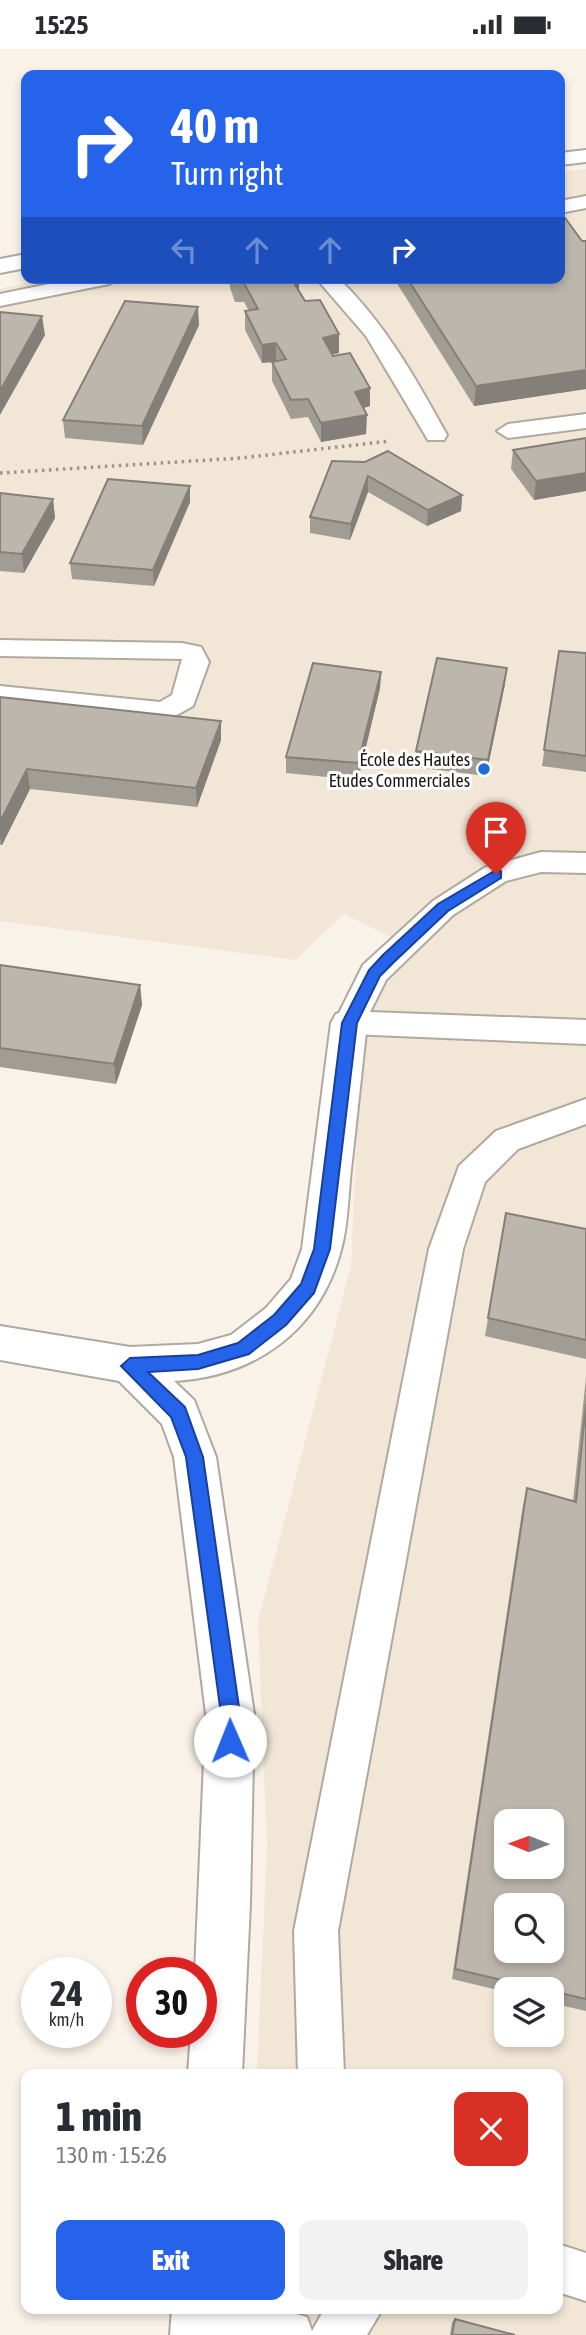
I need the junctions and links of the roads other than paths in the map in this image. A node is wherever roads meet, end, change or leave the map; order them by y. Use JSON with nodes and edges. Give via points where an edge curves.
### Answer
{"nodes":[{"id":1,"x":586,"y":156,"type":"edge"},
{"id":2,"x":565,"y":158,"type":"edge"},
{"id":3,"x":586,"y":202,"type":"edge"},
{"id":4,"x":565,"y":206,"type":"edge"},
{"id":5,"x":21,"y":262,"type":"edge"},
{"id":6,"x":0,"y":266,"type":"edge"},
{"id":7,"x":79,"y":284,"type":"edge"},
{"id":8,"x":333,"y":284,"type":"edge"},
{"id":9,"x":0,"y":300,"type":"edge"},
{"id":10,"x":586,"y":421,"type":"edge"},
{"id":11,"x":508,"y":431,"type":"dead end"},
{"id":12,"x":436,"y":435,"type":"road end"},
{"id":13,"x":0,"y":648,"type":"edge"},
{"id":14,"x":0,"y":694,"type":"edge"},
{"id":15,"x":586,"y":863,"type":"edge"},
{"id":16,"x":349,"y":1023,"type":"junction"},
{"id":17,"x":586,"y":1032,"type":"edge"},
{"id":18,"x":586,"y":1111,"type":"edge"},
{"id":19,"x":0,"y":1343,"type":"edge"},
{"id":20,"x":130,"y":1366,"type":"junction"},
{"id":21,"x":215,"y":2069,"type":"edge"},
{"id":22,"x":321,"y":2069,"type":"edge"},
{"id":23,"x":563,"y":2270,"type":"edge"},
{"id":24,"x":586,"y":2277,"type":"edge"},
{"id":25,"x":330,"y":2314,"type":"edge"},
{"id":26,"x":352,"y":2314,"type":"edge"},
{"id":27,"x":200,"y":2323,"type":"edge"},
{"id":28,"x":289,"y":2335,"type":"edge"},
{"id":29,"x":332,"y":2335,"type":"edge"}],
"edges":[{"from":1,"to":2,"type":"street"},
{"from":3,"to":4,"type":"lane"},
{"from":5,"to":6,"type":"street"},
{"from":7,"to":9,"type":"lane"},
{"from":8,"to":12,"type":"lane","via":[[391,353]]},
{"from":10,"to":11,"type":"lane"},
{"from":13,"to":14,"type":"lane","via":[[182,650],[192,653],[196,662],[184,700],[166,710]]},
{"from":15,"to":16,"type":"lane","via":[[541,862],[496,874],[443,908],[374,973]]},
{"from":16,"to":17,"type":"lane"},
{"from":16,"to":20,"type":"street","via":[[322,1249],[308,1288],[280,1320],[243,1349],[198,1362]]},
{"from":18,"to":22,"type":"lane","via":[[507,1140],[471,1175],[446,1249],[316,1931]]},
{"from":19,"to":20,"type":"street"},
{"from":20,"to":21,"type":"street","via":[[178,1413],[195,1457],[230,1714],[226,1904]]},
{"from":23,"to":24,"type":"lane"},
{"from":25,"to":29,"type":"lane"},
{"from":26,"to":29,"type":"lane"},
{"from":27,"to":28,"type":"lane"}]}
